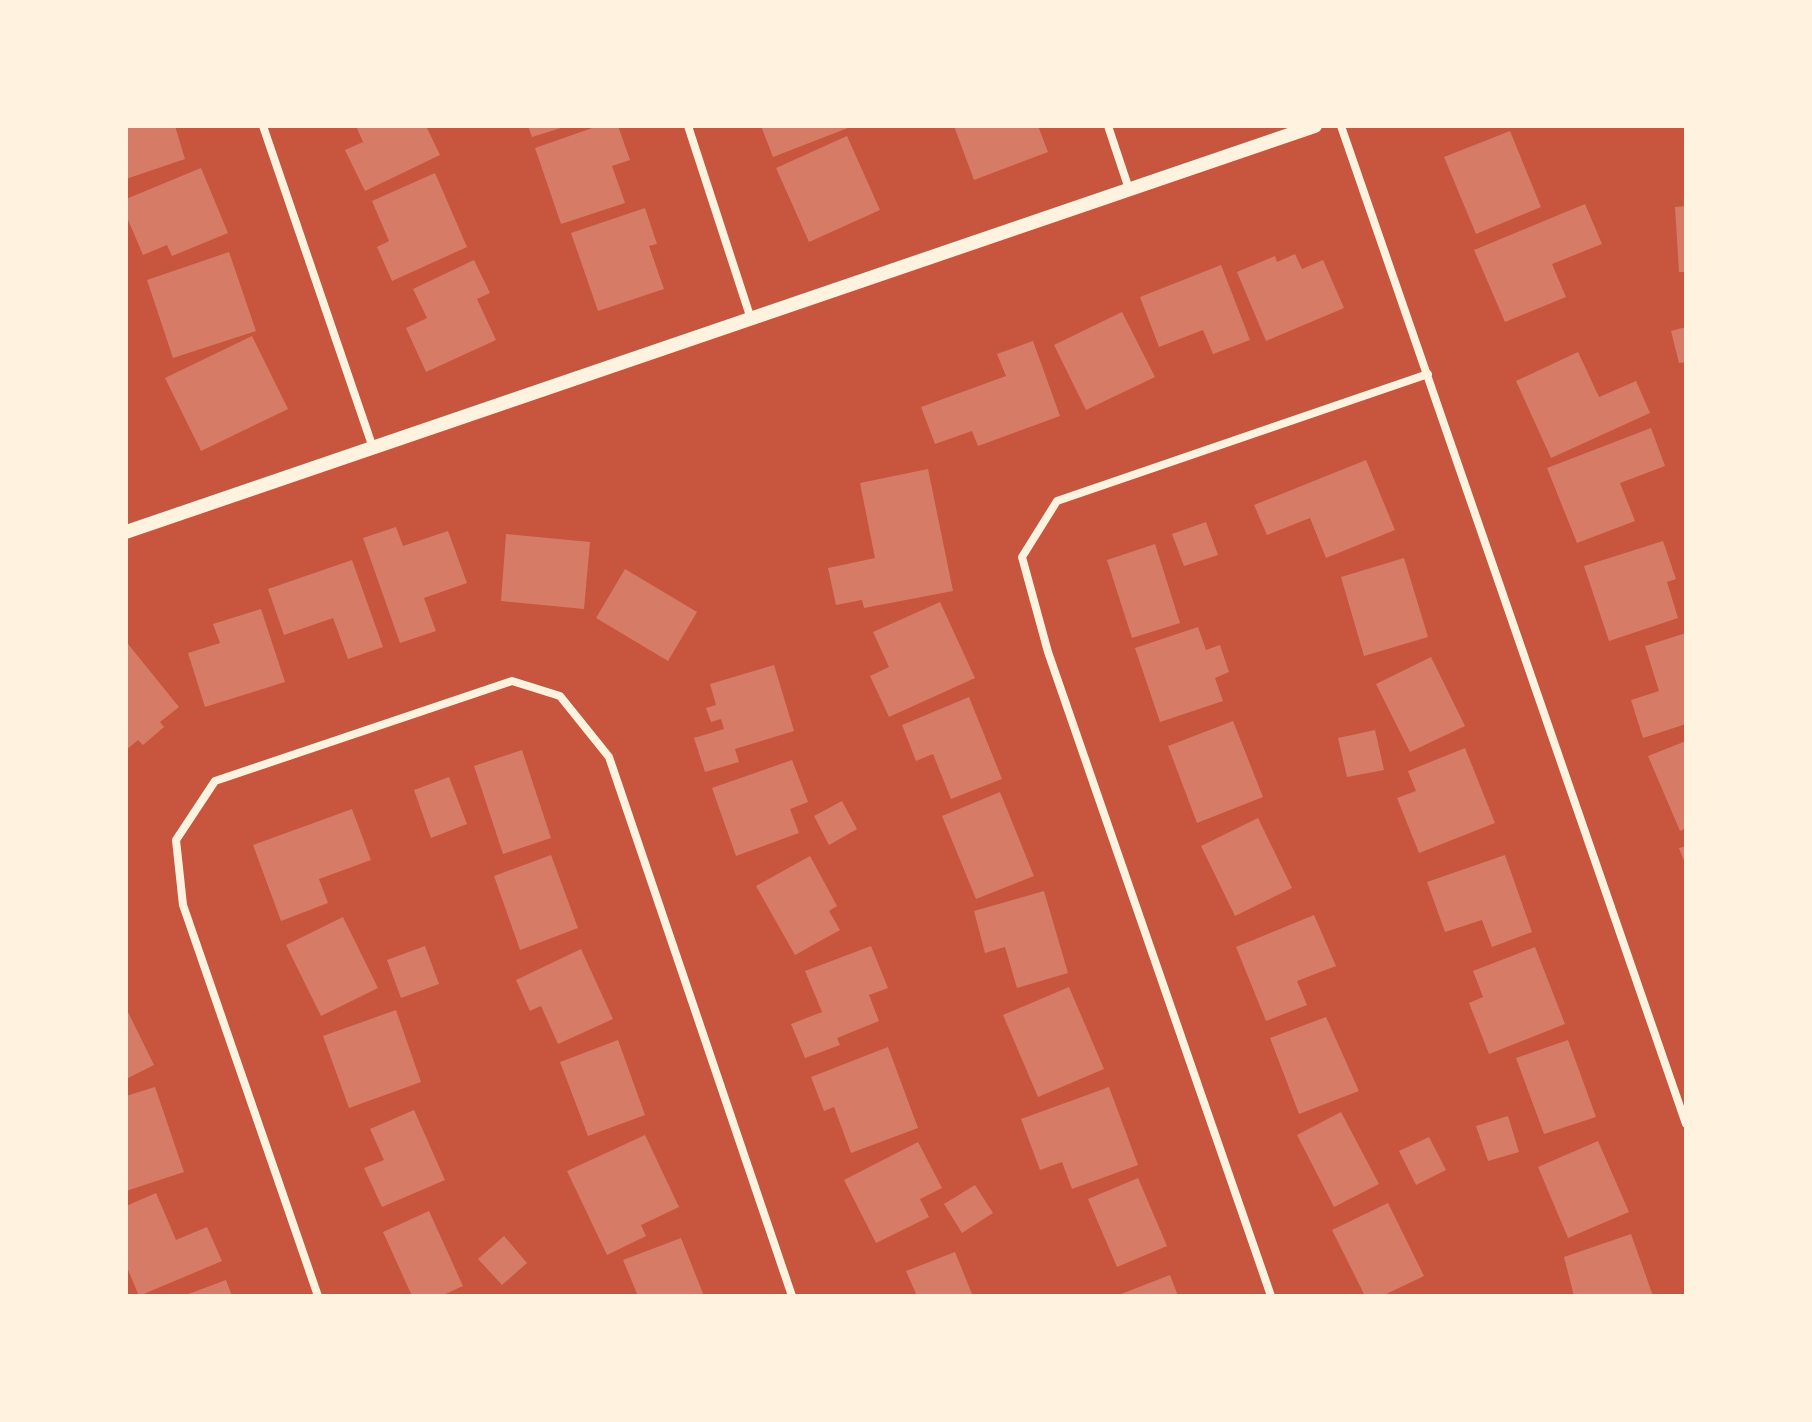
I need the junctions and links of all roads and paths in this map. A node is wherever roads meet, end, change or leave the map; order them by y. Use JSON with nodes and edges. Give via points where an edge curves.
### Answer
{"nodes":[{"id":1,"x":263,"y":126,"type":"edge"},
{"id":2,"x":688,"y":126,"type":"edge"},
{"id":3,"x":1108,"y":126,"type":"edge"},
{"id":4,"x":1315,"y":126,"type":"edge"},
{"id":5,"x":1341,"y":126,"type":"edge"},
{"id":6,"x":1129,"y":189,"type":"junction"},
{"id":7,"x":751,"y":319,"type":"junction"},
{"id":8,"x":1428,"y":374,"type":"junction"},
{"id":9,"x":373,"y":448,"type":"junction"},
{"id":10,"x":126,"y":532,"type":"edge"},
{"id":11,"x":1686,"y":1124,"type":"edge"},
{"id":12,"x":318,"y":1296,"type":"edge"},
{"id":13,"x":792,"y":1296,"type":"edge"},
{"id":14,"x":1271,"y":1296,"type":"edge"}],
"edges":[{"from":1,"to":9,"type":"street"},
{"from":2,"to":7,"type":"street"},
{"from":3,"to":6,"type":"street"},
{"from":4,"to":6,"type":"street"},
{"from":5,"to":8,"type":"street"},
{"from":6,"to":7,"type":"street"},
{"from":7,"to":9,"type":"street"},
{"from":8,"to":11,"type":"street"},
{"from":8,"to":14,"type":"street","via":[[1057,501],[1022,557],[1048,652]]},
{"from":9,"to":10,"type":"street"},
{"from":12,"to":13,"type":"street","via":[[183,905],[176,840],[215,781],[512,681],[560,696],[609,757]]}]}
